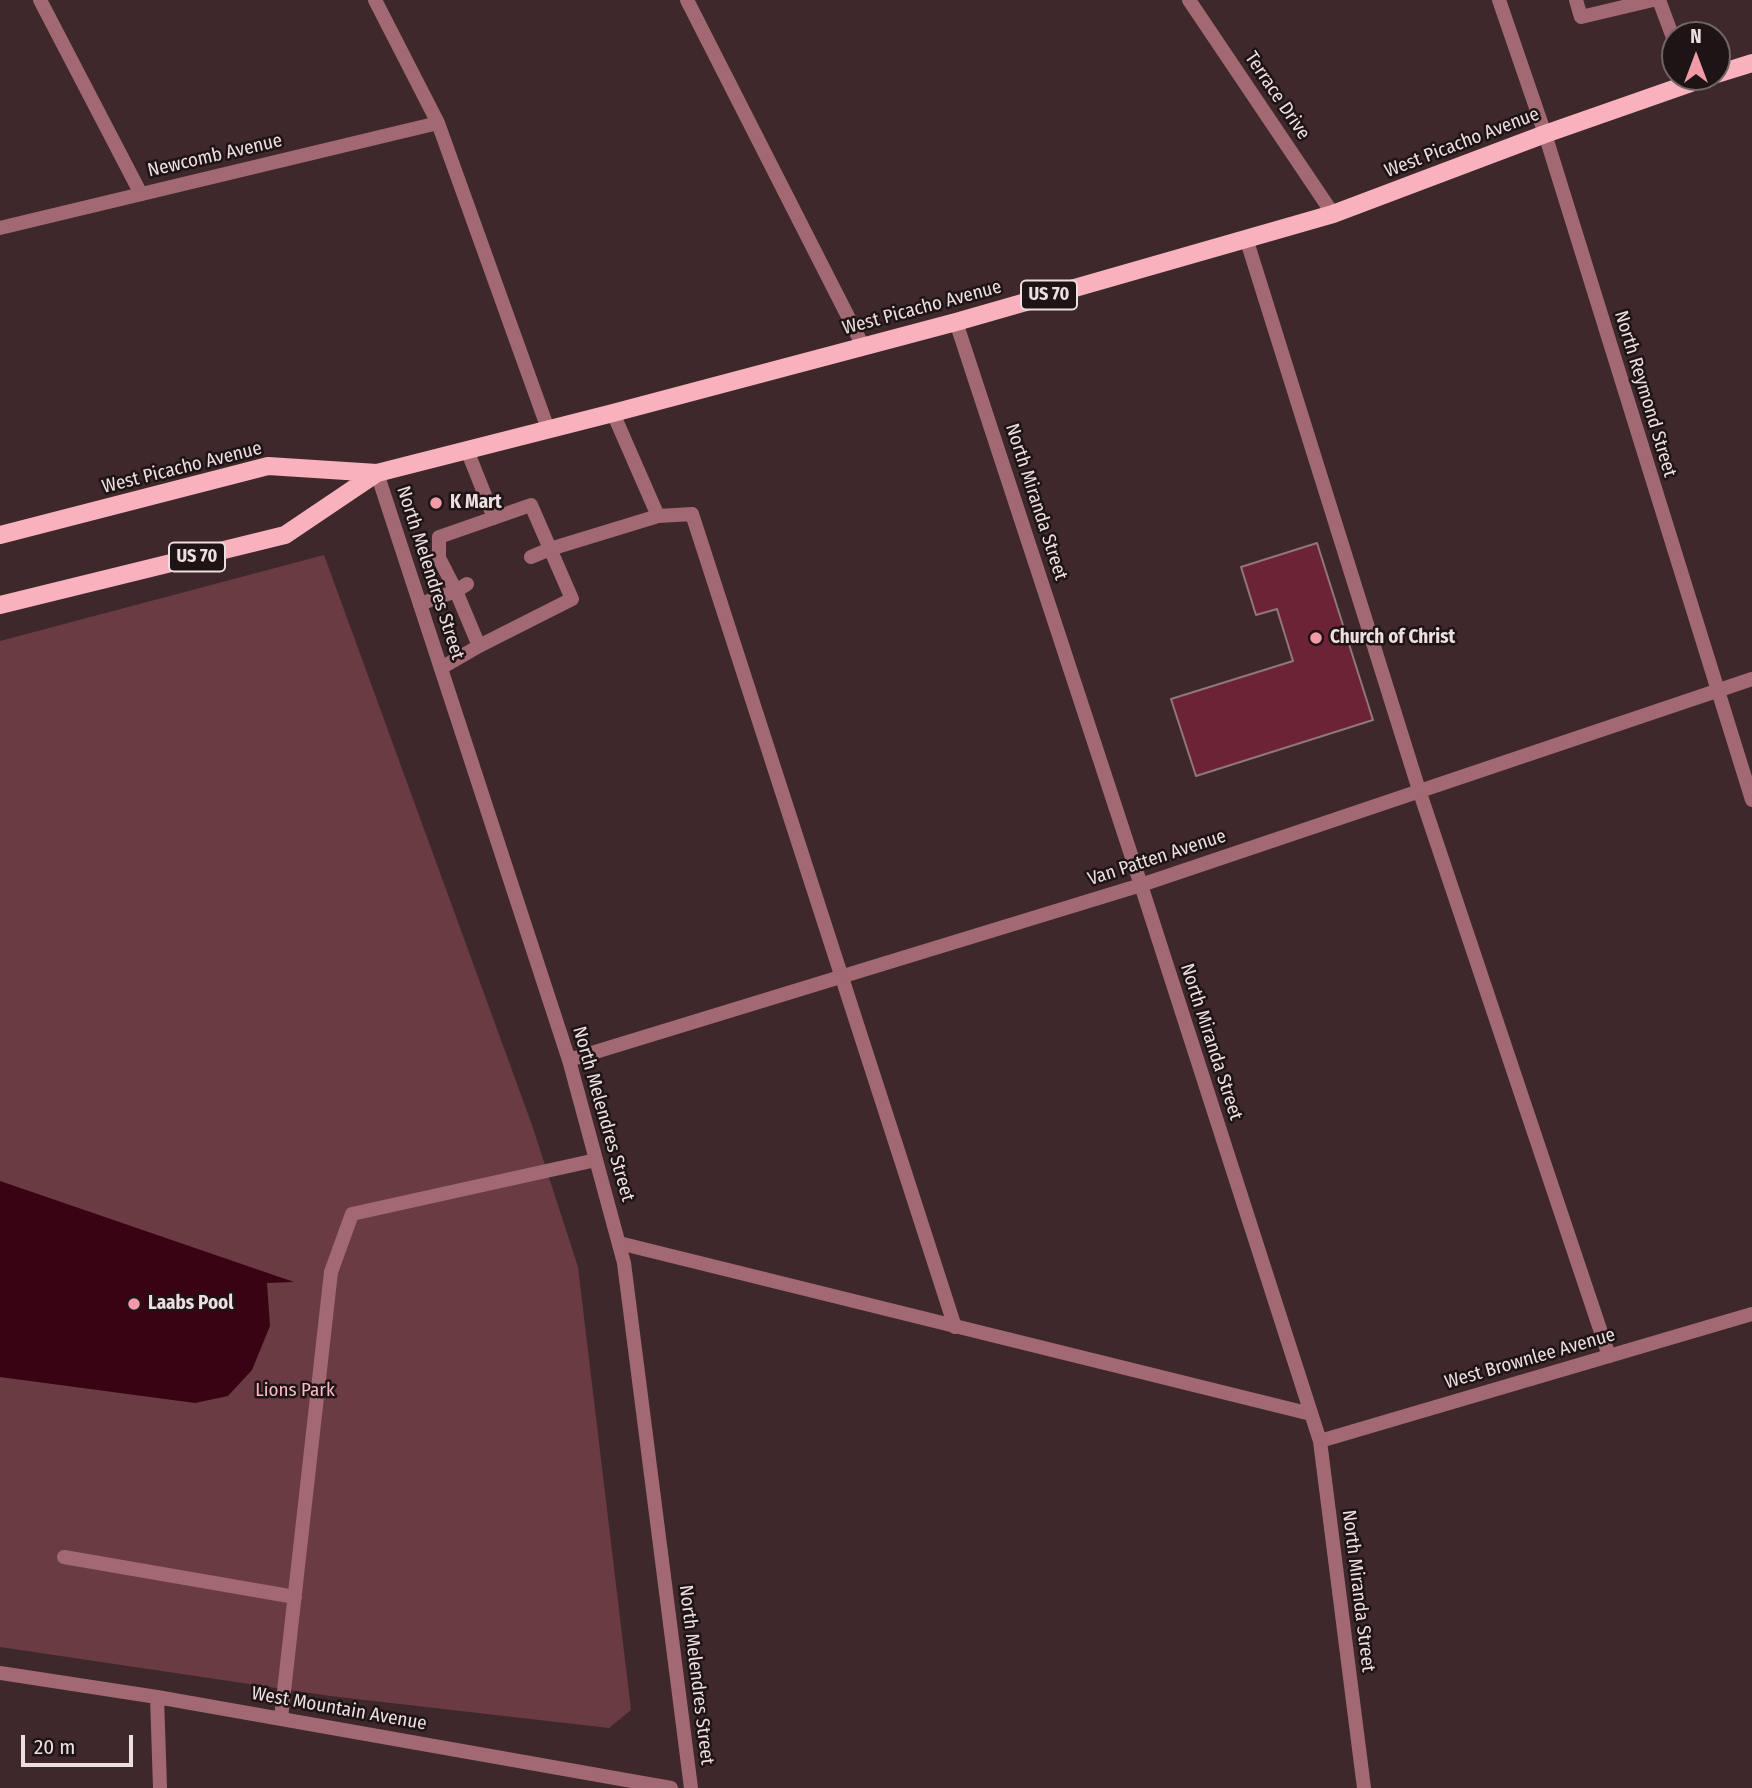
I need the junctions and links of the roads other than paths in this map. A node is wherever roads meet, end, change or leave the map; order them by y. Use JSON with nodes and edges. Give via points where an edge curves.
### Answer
{"nodes":[{"id":1,"x":40,"y":0,"type":"edge"},
{"id":2,"x":375,"y":0,"type":"edge"},
{"id":3,"x":687,"y":0,"type":"edge"},
{"id":4,"x":1189,"y":0,"type":"edge"},
{"id":5,"x":1499,"y":0,"type":"edge"},
{"id":6,"x":1576,"y":0,"type":"edge"},
{"id":7,"x":1653,"y":0,"type":"edge"},
{"id":8,"x":1659,"y":0,"type":"edge"},
{"id":9,"x":1667,"y":21,"type":"edge"},
{"id":10,"x":1752,"y":63,"type":"edge"},
{"id":11,"x":1731,"y":70,"type":"edge"},
{"id":12,"x":1661,"y":90,"type":"edge"},
{"id":13,"x":438,"y":122,"type":"junction"},
{"id":14,"x":1545,"y":134,"type":"junction"},
{"id":15,"x":141,"y":194,"type":"junction"},
{"id":16,"x":1333,"y":214,"type":"junction"},
{"id":17,"x":0,"y":228,"type":"edge"},
{"id":18,"x":1246,"y":238,"type":"junction"},
{"id":19,"x":956,"y":321,"type":"junction"},
{"id":20,"x":863,"y":346,"type":"junction"},
{"id":21,"x":613,"y":413,"type":"junction"},
{"id":22,"x":548,"y":429,"type":"junction"},
{"id":23,"x":467,"y":450,"type":"junction"},
{"id":24,"x":377,"y":473,"type":"junction"},
{"id":25,"x":658,"y":516,"type":"junction"},
{"id":26,"x":494,"y":518,"type":"junction"},
{"id":27,"x":0,"y":535,"type":"edge"},
{"id":28,"x":550,"y":549,"type":"junction"},
{"id":29,"x":531,"y":557,"type":"dead end"},
{"id":30,"x":461,"y":587,"type":"junction"},
{"id":31,"x":420,"y":604,"type":"junction"},
{"id":32,"x":0,"y":606,"type":"edge"},
{"id":33,"x":479,"y":646,"type":"junction"},
{"id":34,"x":441,"y":668,"type":"junction"},
{"id":35,"x":1752,"y":679,"type":"edge"},
{"id":36,"x":1717,"y":691,"type":"junction"},
{"id":37,"x":1419,"y":790,"type":"junction"},
{"id":38,"x":1752,"y":800,"type":"edge"},
{"id":39,"x":1141,"y":885,"type":"junction"},
{"id":40,"x":843,"y":976,"type":"junction"},
{"id":41,"x":569,"y":1060,"type":"junction"},
{"id":42,"x":596,"y":1160,"type":"junction"},
{"id":43,"x":619,"y":1243,"type":"junction"},
{"id":44,"x":1752,"y":1314,"type":"edge"},
{"id":45,"x":955,"y":1326,"type":"junction"},
{"id":46,"x":1609,"y":1356,"type":"junction"},
{"id":47,"x":1311,"y":1414,"type":"junction"},
{"id":48,"x":1320,"y":1440,"type":"junction"},
{"id":49,"x":64,"y":1557,"type":"dead end"},
{"id":50,"x":295,"y":1597,"type":"junction"},
{"id":51,"x":0,"y":1673,"type":"edge"},
{"id":52,"x":158,"y":1697,"type":"junction"},
{"id":53,"x":281,"y":1718,"type":"junction"},
{"id":54,"x":160,"y":1788,"type":"edge"},
{"id":55,"x":671,"y":1788,"type":"edge"},
{"id":56,"x":691,"y":1788,"type":"edge"},
{"id":57,"x":1364,"y":1788,"type":"edge"}],
"edges":[{"from":1,"to":15,"type":"street"},
{"from":2,"to":13,"type":"street"},
{"from":3,"to":20,"type":"street"},
{"from":4,"to":16,"type":"street","name":"Terrace Drive"},
{"from":5,"to":14,"type":"street","name":"North Reymond Street"},
{"from":6,"to":7,"type":"street","via":[[1581,17]]},
{"from":8,"to":9,"type":"street"},
{"from":10,"to":11,"type":"main road"},
{"from":12,"to":14,"type":"main road","name":"West Picacho Avenue","number":"US 70"},
{"from":13,"to":15,"type":"street","name":"Newcomb Avenue"},
{"from":13,"to":22,"type":"street"},
{"from":14,"to":16,"type":"main road","name":"West Picacho Avenue","number":"US 70"},
{"from":14,"to":36,"type":"street","name":"North Reymond Street"},
{"from":15,"to":17,"type":"street","name":"Newcomb Avenue"},
{"from":16,"to":18,"type":"main road","name":"West Picacho Avenue","number":"US 70"},
{"from":18,"to":19,"type":"main road","name":"West Picacho Avenue","number":"US 70"},
{"from":18,"to":37,"type":"street"},
{"from":19,"to":20,"type":"main road","name":"West Picacho Avenue","number":"US 70"},
{"from":19,"to":39,"type":"street","name":"North Miranda Street"},
{"from":20,"to":21,"type":"main road","name":"West Picacho Avenue","number":"US 70"},
{"from":21,"to":22,"type":"main road","name":"West Picacho Avenue","number":"US 70"},
{"from":21,"to":25,"type":"street"},
{"from":22,"to":23,"type":"main road","name":"West Picacho Avenue","number":"US 70"},
{"from":23,"to":24,"type":"main road","name":"West Picacho Avenue","number":"US 70"},
{"from":23,"to":26,"type":"street"},
{"from":24,"to":27,"type":"main road","name":"West Picacho Avenue","number":"US 70","via":[[268,466]]},
{"from":24,"to":31,"type":"street","name":"North Melendres Street"},
{"from":24,"to":32,"type":"main road","name":"West Picacho Avenue","number":"US 70","via":[[285,535]]},
{"from":25,"to":28,"type":"street"},
{"from":25,"to":40,"type":"street","via":[[692,514]]},
{"from":26,"to":28,"type":"street","via":[[531,505]]},
{"from":26,"to":30,"type":"street","via":[[439,537],[439,558]]},
{"from":28,"to":29,"type":"street"},
{"from":28,"to":33,"type":"street","via":[[572,599]]},
{"from":30,"to":31,"type":"street"},
{"from":30,"to":33,"type":"street"},
{"from":31,"to":34,"type":"street","name":"North Melendres Street"},
{"from":33,"to":34,"type":"street"},
{"from":34,"to":41,"type":"street","name":"North Melendres Street"},
{"from":35,"to":36,"type":"street","name":"Van Patten Avenue"},
{"from":36,"to":37,"type":"street","name":"Van Patten Avenue"},
{"from":36,"to":38,"type":"street","name":"North Reymond Street"},
{"from":37,"to":39,"type":"street","name":"Van Patten Avenue"},
{"from":37,"to":46,"type":"street"},
{"from":39,"to":40,"type":"street","name":"Van Patten Avenue"},
{"from":39,"to":47,"type":"street","name":"North Miranda Street"},
{"from":40,"to":41,"type":"street","name":"Van Patten Avenue"},
{"from":40,"to":45,"type":"street"},
{"from":41,"to":42,"type":"street","name":"North Melendres Street"},
{"from":42,"to":43,"type":"street","name":"North Melendres Street"},
{"from":42,"to":50,"type":"street","via":[[352,1214],[331,1272]]},
{"from":43,"to":45,"type":"street"},
{"from":43,"to":56,"type":"street","name":"North Melendres Street"},
{"from":44,"to":46,"type":"street","name":"West Brownlee Avenue"},
{"from":45,"to":47,"type":"street"},
{"from":46,"to":48,"type":"street","name":"West Brownlee Avenue"},
{"from":47,"to":48,"type":"street","name":"North Miranda Street"},
{"from":48,"to":57,"type":"street","name":"North Miranda Street"},
{"from":49,"to":50,"type":"street"},
{"from":50,"to":53,"type":"street"},
{"from":51,"to":52,"type":"street","name":"West Mountain Avenue"},
{"from":52,"to":53,"type":"street","name":"West Mountain Avenue"},
{"from":52,"to":54,"type":"street"},
{"from":53,"to":55,"type":"street","name":"West Mountain Avenue"}]}
